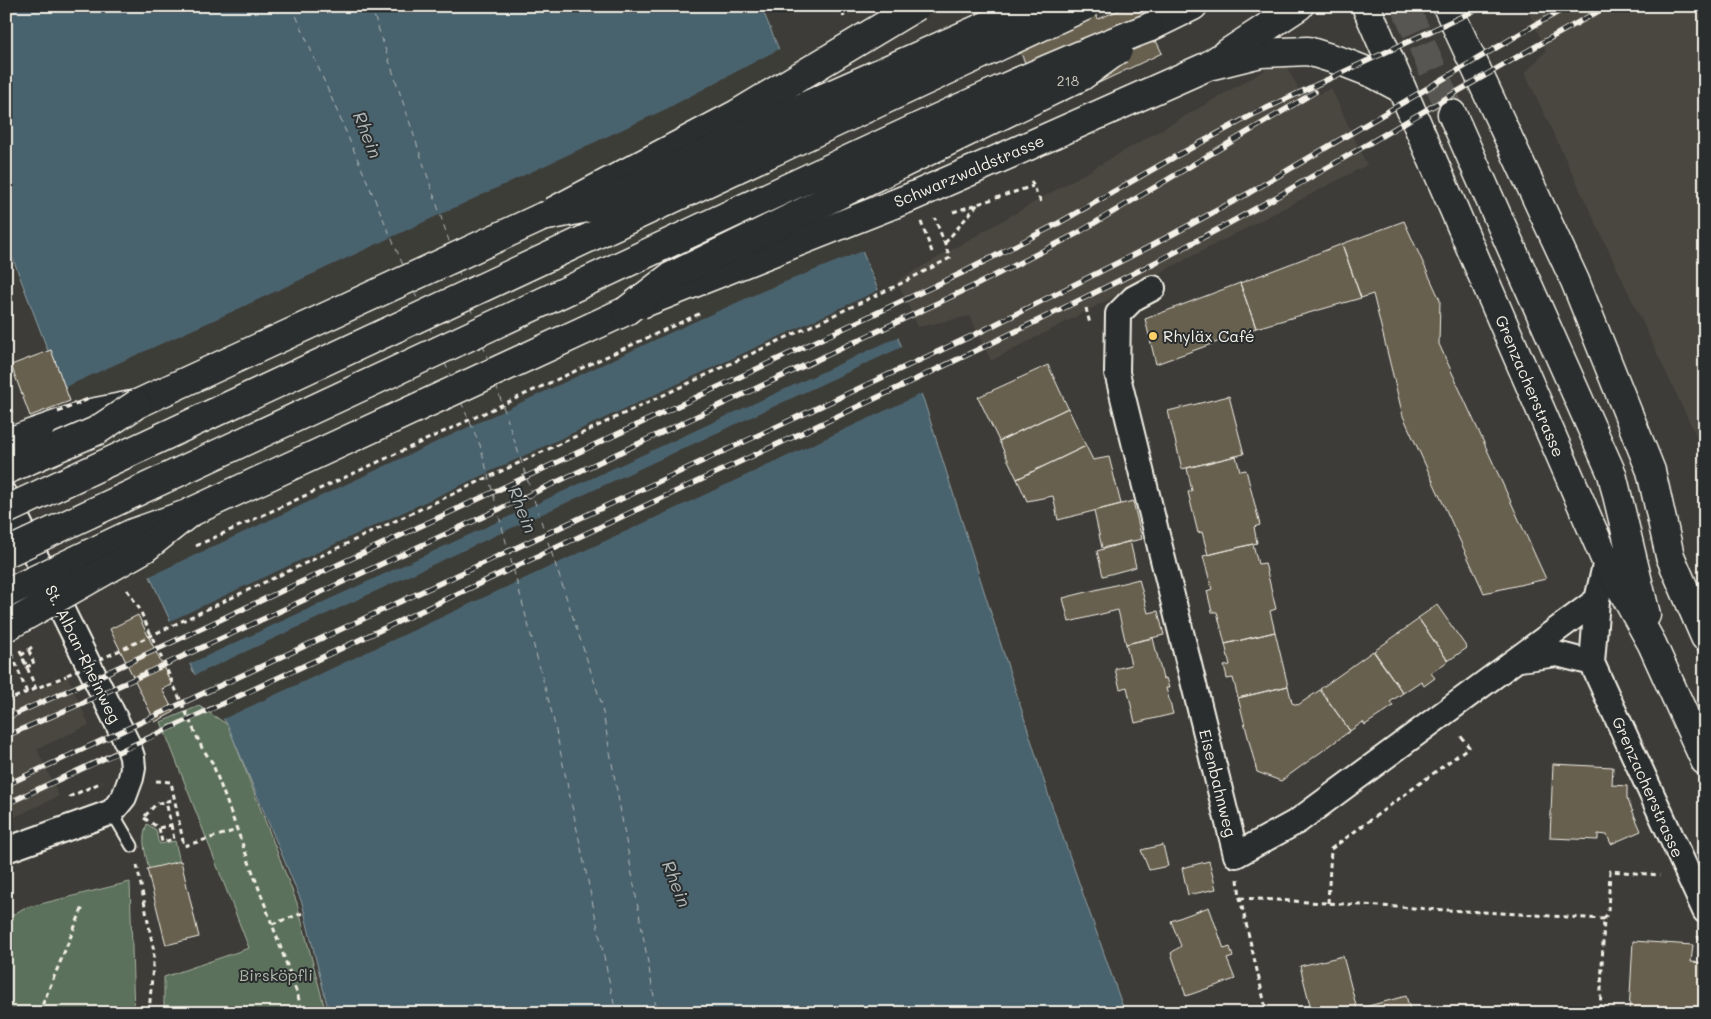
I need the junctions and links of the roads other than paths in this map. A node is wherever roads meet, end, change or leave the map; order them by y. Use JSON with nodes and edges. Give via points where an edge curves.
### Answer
{"nodes":[{"id":1,"x":917,"y":6,"type":"edge"},
{"id":2,"x":1031,"y":6,"type":"edge"},
{"id":3,"x":1085,"y":6,"type":"edge"},
{"id":4,"x":1193,"y":6,"type":"edge"},
{"id":5,"x":1299,"y":6,"type":"edge"},
{"id":6,"x":1366,"y":6,"type":"edge"},
{"id":7,"x":1447,"y":6,"type":"edge"},
{"id":8,"x":1148,"y":28,"type":"junction"},
{"id":9,"x":1208,"y":66,"type":"junction"},
{"id":10,"x":1402,"y":89,"type":"junction"},
{"id":11,"x":1452,"y":114,"type":"tunnel mouth"},
{"id":12,"x":542,"y":217,"type":"junction"},
{"id":13,"x":1153,"y":288,"type":"dead end"},
{"id":14,"x":626,"y":311,"type":"junction"},
{"id":15,"x":137,"y":404,"type":"junction"},
{"id":16,"x":6,"y":443,"type":"edge"},
{"id":17,"x":6,"y":470,"type":"edge"},
{"id":18,"x":1612,"y":474,"type":"junction"},
{"id":19,"x":6,"y":496,"type":"edge"},
{"id":20,"x":6,"y":510,"type":"edge"},
{"id":21,"x":188,"y":513,"type":"junction"},
{"id":22,"x":6,"y":553,"type":"edge"},
{"id":23,"x":1670,"y":556,"type":"junction"},
{"id":24,"x":1606,"y":561,"type":"junction"},
{"id":25,"x":7,"y":593,"type":"edge"},
{"id":26,"x":1597,"y":600,"type":"junction"},
{"id":27,"x":1705,"y":637,"type":"edge"},
{"id":28,"x":11,"y":640,"type":"edge"},
{"id":29,"x":1652,"y":644,"type":"junction"},
{"id":30,"x":1518,"y":659,"type":"junction"},
{"id":31,"x":1592,"y":663,"type":"junction"},
{"id":32,"x":1705,"y":761,"type":"edge"},
{"id":33,"x":112,"y":812,"type":"junction"},
{"id":34,"x":132,"y":846,"type":"road end"},
{"id":35,"x":6,"y":850,"type":"edge"},
{"id":36,"x":1705,"y":911,"type":"edge"}],
"edges":[{"from":1,"to":12,"type":"main road","bridge":true,"via":[[737,114]]},
{"from":2,"to":12,"type":"main road","bridge":true,"via":[[803,107],[592,206]]},
{"from":3,"to":20,"type":"main road","bridge":true},
{"from":4,"to":8,"type":"main road"},
{"from":5,"to":9,"type":"main road","name":"Schwarzwaldstrasse"},
{"from":6,"to":10,"type":"main road","name":"Grenzacherstrasse"},
{"from":7,"to":23,"type":"main road","via":[[1575,281],[1651,471]]},
{"from":8,"to":14,"type":"main road","bridge":true,"via":[[1082,76],[670,277]]},
{"from":8,"to":22,"type":"main road","bridge":true,"via":[[1074,56]]},
{"from":9,"to":10,"type":"main road","via":[[1261,53],[1308,51],[1343,62]]},
{"from":9,"to":14,"type":"main road","name":"Schwarzwaldstrasse","bridge":true,"via":[[909,198]]},
{"from":10,"to":24,"type":"main road","name":"Grenzacherstrasse"},
{"from":11,"to":18,"type":"main road"},
{"from":12,"to":15,"type":"main road"},
{"from":13,"to":30,"type":"street","name":"Eisenbahnweg","via":[[1134,298],[1118,314],[1117,374],[1236,854],[1298,821]]},
{"from":14,"to":21,"type":"main road"},
{"from":15,"to":16,"type":"main road","bridge":true,"via":[[91,412]]},
{"from":15,"to":17,"type":"main road","bridge":true,"via":[[96,431]]},
{"from":18,"to":23,"type":"main road"},
{"from":18,"to":29,"type":"main road"},
{"from":19,"to":33,"type":"street","name":"St. Alban-Rheinweg","via":[[128,745],[133,768],[131,778],[124,797]]},
{"from":21,"to":25,"type":"main road","bridge":true,"via":[[133,533]]},
{"from":21,"to":28,"type":"main road","bridge":true,"via":[[145,548]]},
{"from":23,"to":27,"type":"main road"},
{"from":24,"to":26,"type":"street"},
{"from":24,"to":29,"type":"main road","name":"Grenzacherstrasse"},
{"from":26,"to":30,"type":"street","name":"Eisenbahnweg"},
{"from":26,"to":31,"type":"street","name":"Grenzacherstrasse"},
{"from":29,"to":32,"type":"main road","name":"Grenzacherstrasse"},
{"from":30,"to":31,"type":"street","via":[[1557,654]]},
{"from":31,"to":36,"type":"street","name":"Grenzacherstrasse"},
{"from":33,"to":34,"type":"lane"},
{"from":33,"to":35,"type":"street"}]}
